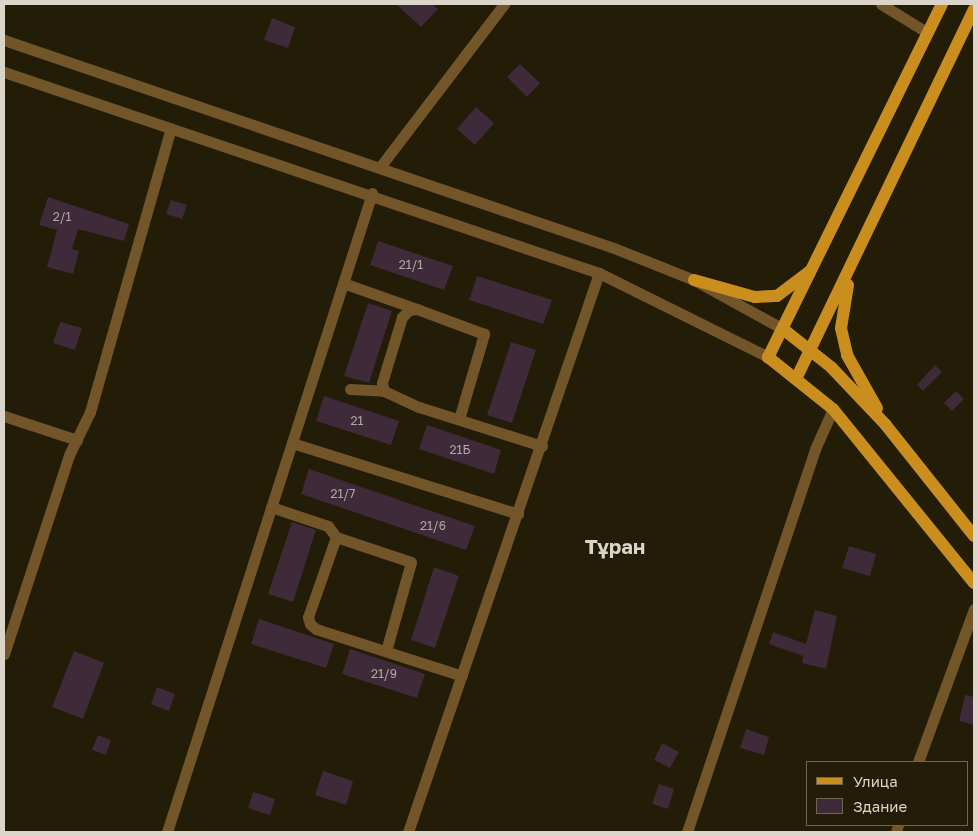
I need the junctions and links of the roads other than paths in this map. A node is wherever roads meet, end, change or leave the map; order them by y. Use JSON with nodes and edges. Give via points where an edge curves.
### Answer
{"nodes":[{"id":1,"x":504,"y":4,"type":"edge"},
{"id":2,"x":881,"y":4,"type":"edge"},
{"id":3,"x":942,"y":4,"type":"edge"},
{"id":4,"x":974,"y":9,"type":"edge"},
{"id":5,"x":971,"y":24,"type":"edge"},
{"id":6,"x":928,"y":32,"type":"junction"},
{"id":7,"x":4,"y":40,"type":"edge"},
{"id":8,"x":4,"y":72,"type":"edge"},
{"id":9,"x":171,"y":128,"type":"junction"},
{"id":10,"x":380,"y":167,"type":"junction"},
{"id":11,"x":372,"y":193,"type":"junction"},
{"id":12,"x":857,"y":255,"type":"junction"},
{"id":13,"x":816,"y":266,"type":"junction"},
{"id":14,"x":599,"y":273,"type":"junction"},
{"id":15,"x":694,"y":280,"type":"junction"},
{"id":16,"x":343,"y":283,"type":"junction"},
{"id":17,"x":417,"y":309,"type":"junction"},
{"id":18,"x":783,"y":329,"type":"junction"},
{"id":19,"x":810,"y":349,"type":"junction"},
{"id":20,"x":768,"y":357,"type":"junction"},
{"id":21,"x":797,"y":377,"type":"junction"},
{"id":22,"x":350,"y":389,"type":"dead end"},
{"id":23,"x":384,"y":391,"type":"junction"},
{"id":24,"x":833,"y":409,"type":"junction"},
{"id":25,"x":4,"y":416,"type":"edge"},
{"id":26,"x":459,"y":419,"type":"junction"},
{"id":27,"x":885,"y":424,"type":"junction"},
{"id":28,"x":77,"y":440,"type":"junction"},
{"id":29,"x":292,"y":443,"type":"junction"},
{"id":30,"x":542,"y":446,"type":"junction"},
{"id":31,"x":271,"y":507,"type":"junction"},
{"id":32,"x":518,"y":514,"type":"junction"},
{"id":33,"x":974,"y":536,"type":"edge"},
{"id":34,"x":336,"y":537,"type":"junction"},
{"id":35,"x":974,"y":584,"type":"edge"},
{"id":36,"x":974,"y":609,"type":"edge"},
{"id":37,"x":386,"y":651,"type":"junction"},
{"id":38,"x":4,"y":654,"type":"edge"},
{"id":39,"x":462,"y":676,"type":"junction"},
{"id":40,"x":918,"y":761,"type":"edge"},
{"id":41,"x":167,"y":832,"type":"edge"},
{"id":42,"x":408,"y":832,"type":"edge"},
{"id":43,"x":687,"y":832,"type":"edge"}],
"edges":[{"from":1,"to":10,"type":"street"},
{"from":2,"to":6,"type":"street"},
{"from":3,"to":6,"type":"main road"},
{"from":4,"to":5,"type":"main road"},
{"from":5,"to":12,"type":"main road"},
{"from":6,"to":13,"type":"main road"},
{"from":7,"to":10,"type":"street"},
{"from":8,"to":9,"type":"street"},
{"from":9,"to":11,"type":"street"},
{"from":9,"to":28,"type":"street","via":[[90,412]]},
{"from":10,"to":15,"type":"street"},
{"from":11,"to":14,"type":"street"},
{"from":11,"to":16,"type":"street"},
{"from":12,"to":19,"type":"main road"},
{"from":12,"to":27,"type":"main road","via":[[841,328],[847,355]]},
{"from":13,"to":15,"type":"main road","via":[[777,296],[754,298]]},
{"from":13,"to":18,"type":"main road"},
{"from":14,"to":20,"type":"street"},
{"from":14,"to":30,"type":"street"},
{"from":15,"to":18,"type":"street"},
{"from":16,"to":17,"type":"street"},
{"from":16,"to":29,"type":"street"},
{"from":17,"to":23,"type":"street","via":[[402,317],[382,383]]},
{"from":17,"to":26,"type":"street","via":[[484,334]]},
{"from":18,"to":19,"type":"main road"},
{"from":18,"to":20,"type":"main road"},
{"from":19,"to":21,"type":"main road"},
{"from":19,"to":27,"type":"main road"},
{"from":20,"to":21,"type":"main road"},
{"from":21,"to":24,"type":"main road"},
{"from":22,"to":23,"type":"street"},
{"from":23,"to":26,"type":"street","via":[[391,397]]},
{"from":24,"to":35,"type":"main road"},
{"from":24,"to":43,"type":"street","via":[[815,449]]},
{"from":25,"to":28,"type":"street"},
{"from":26,"to":30,"type":"street"},
{"from":27,"to":33,"type":"main road"},
{"from":28,"to":38,"type":"street"},
{"from":29,"to":31,"type":"street"},
{"from":29,"to":32,"type":"street"},
{"from":30,"to":32,"type":"street"},
{"from":31,"to":34,"type":"street","via":[[328,526]]},
{"from":31,"to":41,"type":"street"},
{"from":32,"to":39,"type":"street"},
{"from":34,"to":37,"type":"street","via":[[411,562]]},
{"from":34,"to":37,"type":"street","via":[[308,617],[310,624]]},
{"from":36,"to":40,"type":"street"},
{"from":37,"to":39,"type":"street"},
{"from":39,"to":42,"type":"street"}]}
